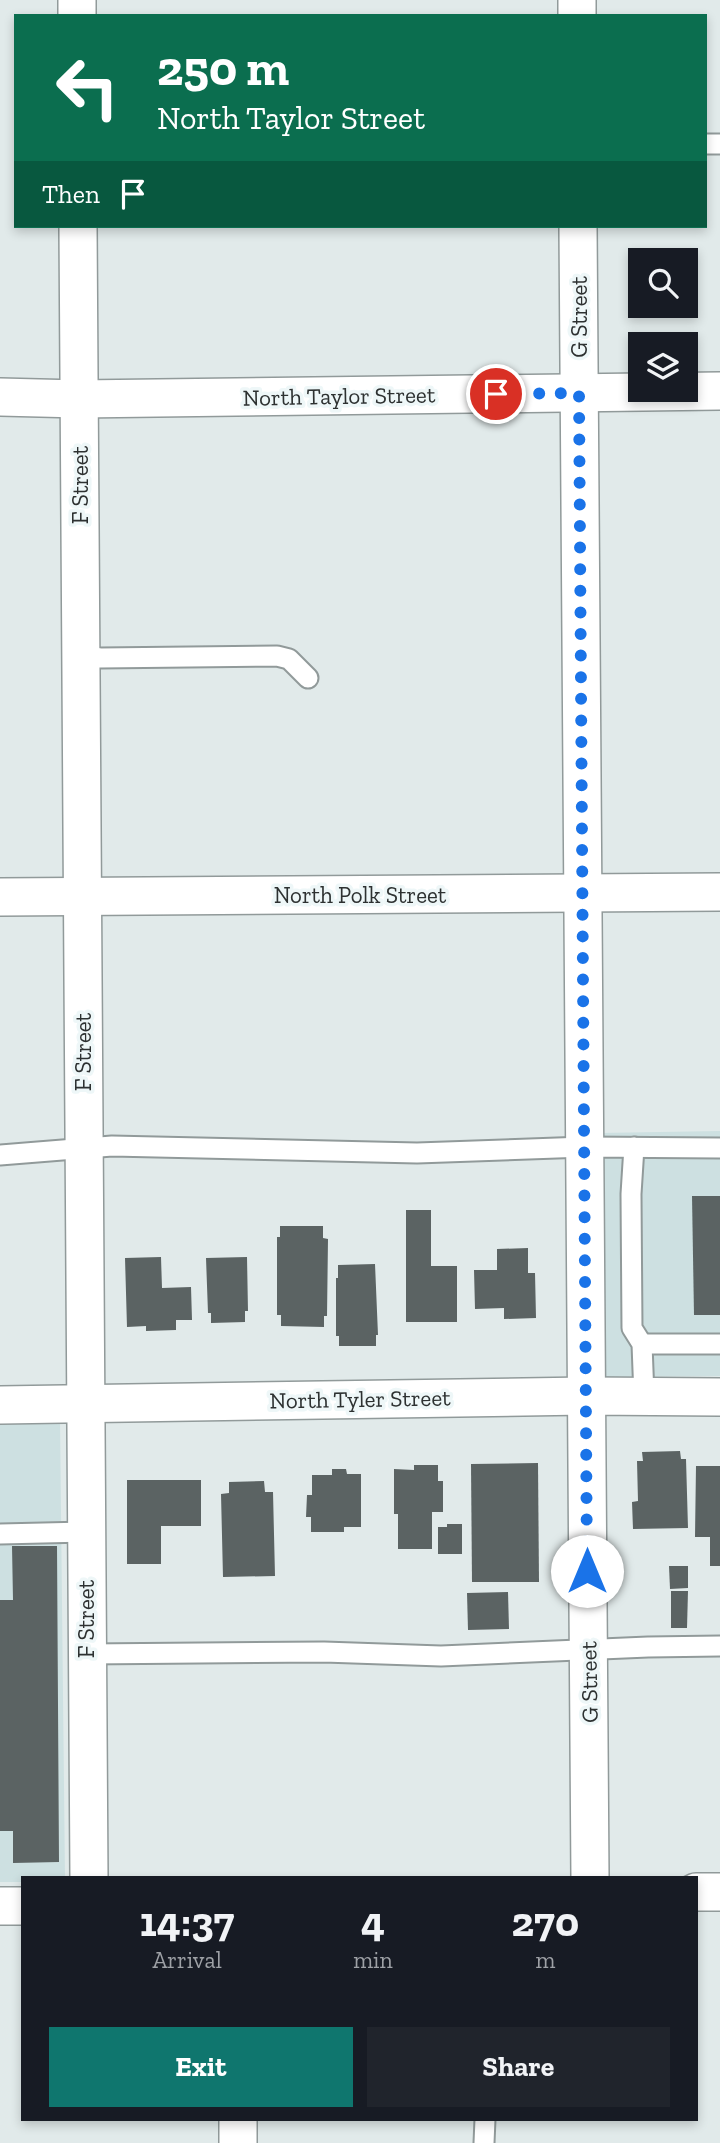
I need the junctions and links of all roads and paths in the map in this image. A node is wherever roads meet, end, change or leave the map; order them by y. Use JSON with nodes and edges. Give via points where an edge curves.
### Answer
{"nodes":[{"id":1,"x":78,"y":228,"type":"edge"},
{"id":2,"x":578,"y":228,"type":"edge"},
{"id":3,"x":720,"y":391,"type":"edge"},
{"id":4,"x":579,"y":393,"type":"junction"},
{"id":5,"x":0,"y":397,"type":"edge"},
{"id":6,"x":79,"y":399,"type":"junction"},
{"id":7,"x":81,"y":655,"type":"junction"},
{"id":8,"x":308,"y":678,"type":"dead end"},
{"id":9,"x":720,"y":892,"type":"edge"},
{"id":10,"x":583,"y":893,"type":"junction"},
{"id":11,"x":82,"y":897,"type":"junction"},
{"id":12,"x":0,"y":898,"type":"edge"},
{"id":13,"x":585,"y":1147,"type":"junction"},
{"id":14,"x":634,"y":1147,"type":"junction"},
{"id":15,"x":83,"y":1148,"type":"junction"},
{"id":16,"x":720,"y":1148,"type":"edge"},
{"id":17,"x":0,"y":1155,"type":"edge"},
{"id":18,"x":642,"y":1344,"type":"junction"},
{"id":19,"x":720,"y":1344,"type":"edge"},
{"id":20,"x":586,"y":1396,"type":"junction"},
{"id":21,"x":644,"y":1397,"type":"junction"},
{"id":22,"x":720,"y":1397,"type":"edge"},
{"id":23,"x":85,"y":1404,"type":"junction"},
{"id":24,"x":0,"y":1405,"type":"edge"},
{"id":25,"x":86,"y":1532,"type":"junction"},
{"id":26,"x":0,"y":1534,"type":"edge"},
{"id":27,"x":720,"y":1646,"type":"edge"},
{"id":28,"x":588,"y":1650,"type":"junction"},
{"id":29,"x":87,"y":1654,"type":"junction"},
{"id":30,"x":89,"y":1876,"type":"edge"},
{"id":31,"x":590,"y":1876,"type":"edge"},
{"id":32,"x":698,"y":1892,"type":"edge"},
{"id":33,"x":720,"y":1892,"type":"edge"},
{"id":34,"x":0,"y":1906,"type":"edge"},
{"id":35,"x":21,"y":1906,"type":"edge"},
{"id":36,"x":238,"y":2121,"type":"edge"},
{"id":37,"x":485,"y":2121,"type":"edge"},
{"id":38,"x":238,"y":2143,"type":"edge"},
{"id":39,"x":484,"y":2143,"type":"edge"}],
"edges":[{"from":1,"to":6,"type":"street","name":"F Street"},
{"from":2,"to":4,"type":"street","name":"G Street"},
{"from":3,"to":4,"type":"street","name":"North Taylor Street"},
{"from":4,"to":6,"type":"street","name":"North Taylor Street"},
{"from":4,"to":10,"type":"street","name":"G Street"},
{"from":5,"to":6,"type":"street","name":"North Taylor Street"},
{"from":6,"to":7,"type":"street","name":"F Street"},
{"from":7,"to":8,"type":"lane","via":[[277,656],[289,659]]},
{"from":7,"to":11,"type":"street","name":"F Street"},
{"from":9,"to":10,"type":"street","name":"North Polk Street"},
{"from":10,"to":11,"type":"street","name":"North Polk Street"},
{"from":10,"to":13,"type":"street","name":"G Street"},
{"from":11,"to":12,"type":"street","name":"North Polk Street"},
{"from":11,"to":15,"type":"street","name":"F Street"},
{"from":13,"to":14,"type":"lane"},
{"from":13,"to":15,"type":"lane","via":[[417,1153]]},
{"from":13,"to":20,"type":"street","name":"G Street"},
{"from":14,"to":16,"type":"lane"},
{"from":14,"to":18,"type":"lane","via":[[632,1328]]},
{"from":15,"to":17,"type":"lane"},
{"from":15,"to":23,"type":"street","name":"F Street"},
{"from":18,"to":19,"type":"lane"},
{"from":18,"to":21,"type":"lane"},
{"from":20,"to":21,"type":"street","name":"North Tyler Street"},
{"from":20,"to":23,"type":"street","name":"North Tyler Street"},
{"from":20,"to":28,"type":"street","name":"G Street"},
{"from":21,"to":22,"type":"street","name":"North Tyler Street"},
{"from":23,"to":24,"type":"street","name":"North Tyler Street"},
{"from":23,"to":25,"type":"street","name":"F Street"},
{"from":25,"to":26,"type":"lane"},
{"from":25,"to":29,"type":"street","name":"F Street"},
{"from":27,"to":28,"type":"lane"},
{"from":28,"to":29,"type":"lane","via":[[441,1656]]},
{"from":28,"to":31,"type":"street","name":"G Street"},
{"from":29,"to":30,"type":"street","name":"F Street"},
{"from":32,"to":33,"type":"street"},
{"from":34,"to":35,"type":"street"},
{"from":36,"to":38,"type":"street"},
{"from":37,"to":39,"type":"lane"}]}
